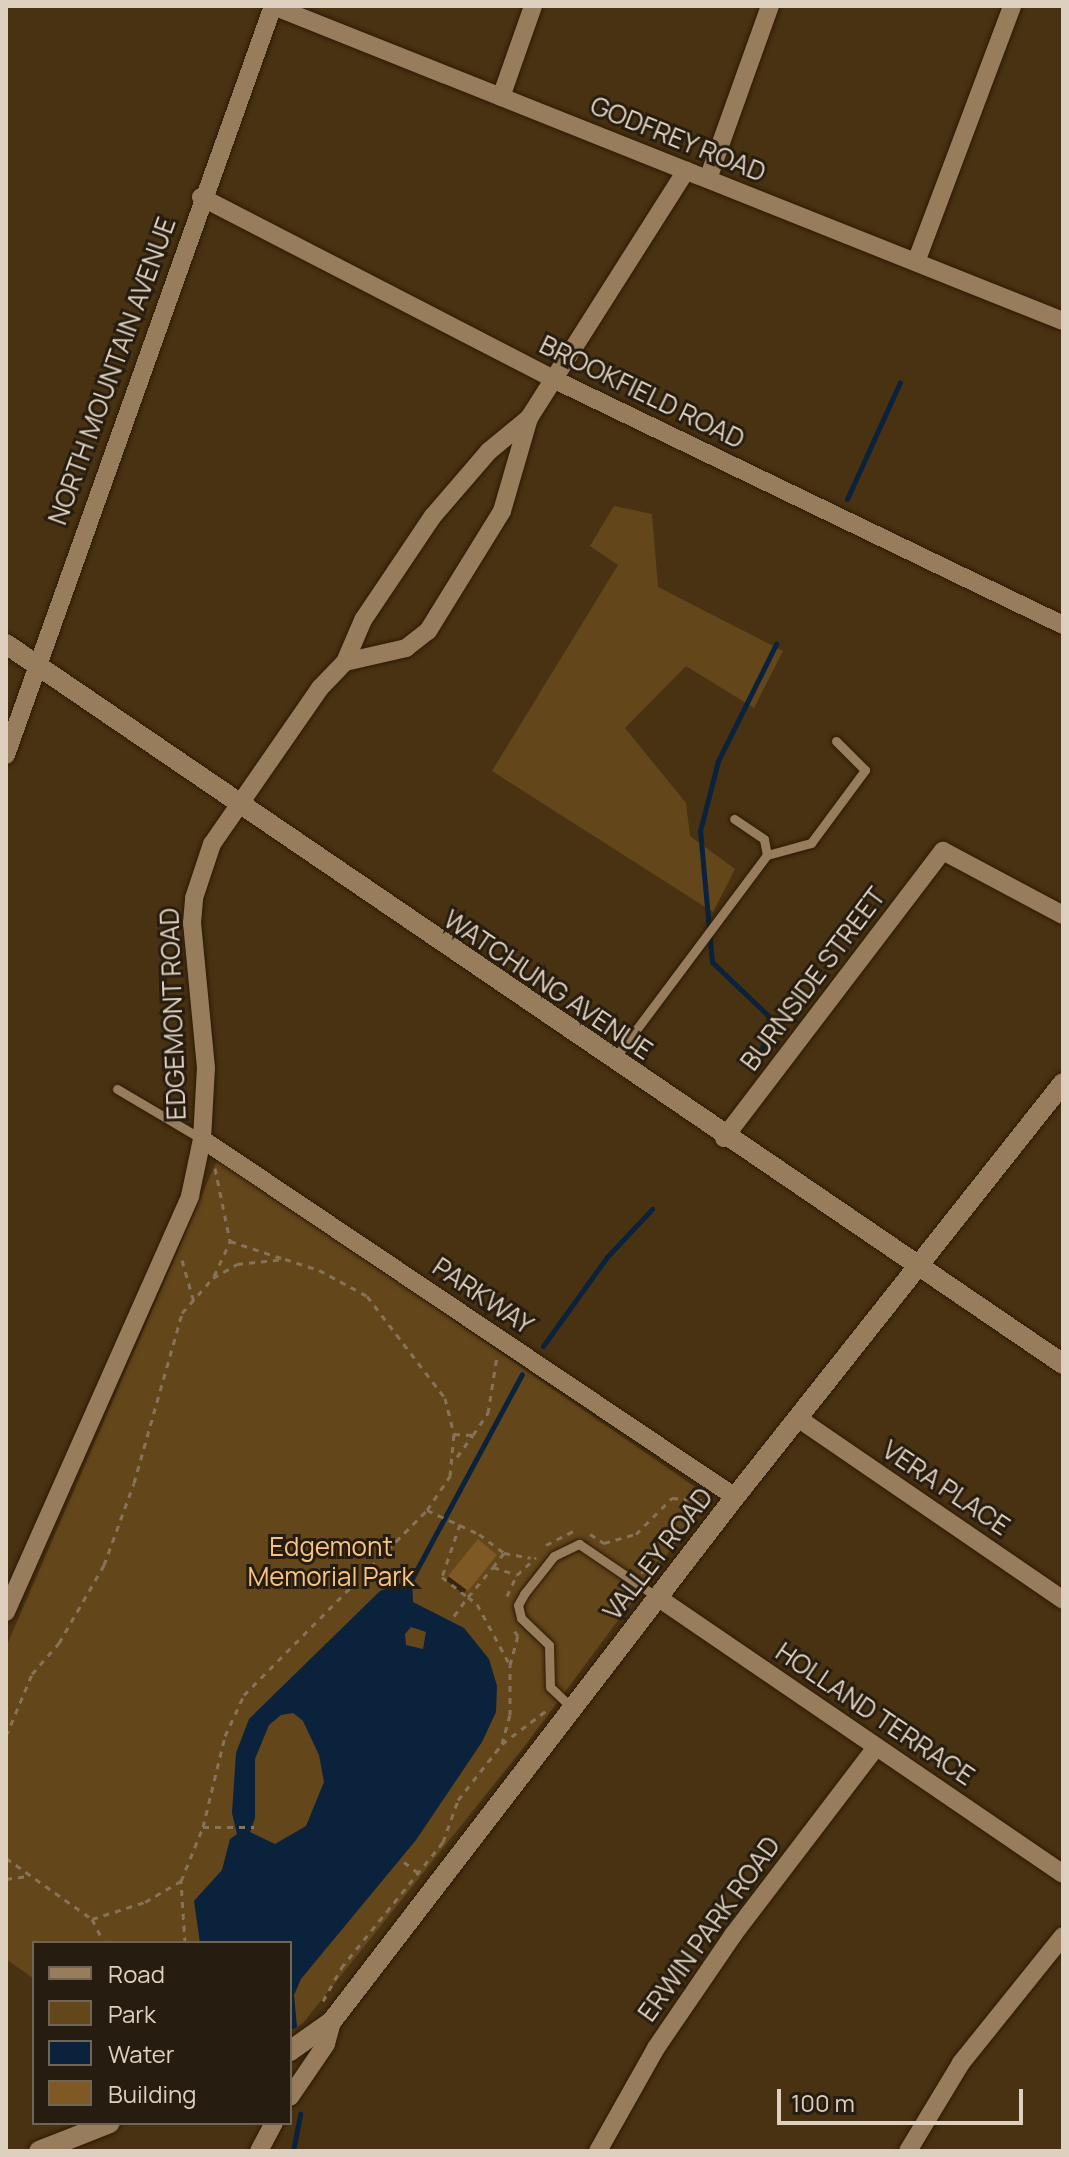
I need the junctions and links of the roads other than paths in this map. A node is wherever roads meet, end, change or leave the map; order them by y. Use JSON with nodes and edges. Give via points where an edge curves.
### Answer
{"nodes":[{"id":1,"x":273,"y":6,"type":"edge"},
{"id":2,"x":533,"y":6,"type":"edge"},
{"id":3,"x":770,"y":6,"type":"edge"},
{"id":4,"x":1012,"y":6,"type":"edge"},
{"id":5,"x":501,"y":97,"type":"junction"},
{"id":6,"x":686,"y":171,"type":"junction"},
{"id":7,"x":708,"y":179,"type":"junction"},
{"id":8,"x":201,"y":197,"type":"junction"},
{"id":9,"x":916,"y":262,"type":"junction"},
{"id":10,"x":1063,"y":321,"type":"edge"},
{"id":11,"x":553,"y":379,"type":"junction"},
{"id":12,"x":529,"y":418,"type":"junction"},
{"id":13,"x":1063,"y":625,"type":"edge"},
{"id":14,"x":6,"y":644,"type":"edge"},
{"id":15,"x":345,"y":662,"type":"junction"},
{"id":16,"x":36,"y":664,"type":"junction"},
{"id":17,"x":836,"y":741,"type":"dead end"},
{"id":18,"x":6,"y":755,"type":"edge"},
{"id":19,"x":236,"y":803,"type":"junction"},
{"id":20,"x":734,"y":819,"type":"dead end"},
{"id":21,"x":767,"y":855,"type":"junction"},
{"id":22,"x":1063,"y":915,"type":"edge"},
{"id":23,"x":613,"y":1061,"type":"junction"},
{"id":24,"x":1063,"y":1083,"type":"edge"},
{"id":25,"x":117,"y":1089,"type":"dead end"},
{"id":26,"x":724,"y":1138,"type":"junction"},
{"id":27,"x":202,"y":1139,"type":"junction"},
{"id":28,"x":920,"y":1264,"type":"junction"},
{"id":29,"x":1063,"y":1364,"type":"edge"},
{"id":30,"x":799,"y":1419,"type":"junction"},
{"id":31,"x":735,"y":1497,"type":"junction"},
{"id":32,"x":657,"y":1597,"type":"junction"},
{"id":33,"x":1063,"y":1600,"type":"edge"},
{"id":34,"x":6,"y":1612,"type":"edge"},
{"id":35,"x":572,"y":1708,"type":"junction"},
{"id":36,"x":876,"y":1747,"type":"junction"},
{"id":37,"x":1063,"y":1874,"type":"edge"},
{"id":38,"x":1063,"y":1936,"type":"edge"},
{"id":39,"x":324,"y":2016,"type":"junction"},
{"id":40,"x":292,"y":2049,"type":"edge"},
{"id":41,"x":292,"y":2094,"type":"edge"},
{"id":42,"x":105,"y":2125,"type":"edge"},
{"id":43,"x":273,"y":2125,"type":"edge"},
{"id":44,"x":39,"y":2151,"type":"edge"},
{"id":45,"x":259,"y":2151,"type":"edge"},
{"id":46,"x":598,"y":2151,"type":"edge"},
{"id":47,"x":908,"y":2151,"type":"edge"}],
"edges":[{"from":1,"to":5,"type":"street","name":"GODFREY ROAD"},
{"from":1,"to":8,"type":"street","name":"NORTH MOUNTAIN AVENUE"},
{"from":2,"to":5,"type":"street"},
{"from":3,"to":7,"type":"street"},
{"from":4,"to":9,"type":"street"},
{"from":5,"to":6,"type":"street","name":"GODFREY ROAD"},
{"from":6,"to":7,"type":"street","name":"GODFREY ROAD"},
{"from":6,"to":11,"type":"street","name":"EDGEMONT ROAD"},
{"from":7,"to":9,"type":"street","name":"GODFREY ROAD"},
{"from":8,"to":11,"type":"street","name":"BROOKFIELD ROAD"},
{"from":8,"to":16,"type":"street","name":"NORTH MOUNTAIN AVENUE"},
{"from":9,"to":10,"type":"street","name":"GODFREY ROAD"},
{"from":11,"to":12,"type":"street","name":"EDGEMONT ROAD"},
{"from":11,"to":13,"type":"street","name":"BROOKFIELD ROAD"},
{"from":12,"to":15,"type":"street","name":"EDGEMONT ROAD","via":[[489,451],[433,516],[363,620]]},
{"from":12,"to":15,"type":"street","name":"EDGEMONT ROAD","via":[[502,511],[428,631],[406,648]]},
{"from":14,"to":16,"type":"main road","name":"WATCHUNG AVENUE"},
{"from":15,"to":19,"type":"street","name":"EDGEMONT ROAD"},
{"from":16,"to":18,"type":"street","name":"NORTH MOUNTAIN AVENUE"},
{"from":16,"to":19,"type":"main road","name":"WATCHUNG AVENUE"},
{"from":17,"to":21,"type":"lane","via":[[865,770],[811,843]]},
{"from":19,"to":23,"type":"main road","name":"WATCHUNG AVENUE"},
{"from":19,"to":27,"type":"street","name":"EDGEMONT ROAD","via":[[212,844],[194,898],[192,950],[206,1068]]},
{"from":20,"to":21,"type":"lane","via":[[764,839]]},
{"from":21,"to":23,"type":"lane","via":[[711,923]]},
{"from":22,"to":26,"type":"street","name":"BURNSIDE STREET","via":[[943,851]]},
{"from":23,"to":26,"type":"main road","name":"WATCHUNG AVENUE"},
{"from":24,"to":28,"type":"main road","name":"VALLEY ROAD"},
{"from":25,"to":27,"type":"lane"},
{"from":26,"to":28,"type":"main road","name":"WATCHUNG AVENUE"},
{"from":27,"to":31,"type":"street","name":"PARKWAY"},
{"from":27,"to":34,"type":"street","name":"EDGEMONT ROAD","via":[[179,1227]]},
{"from":28,"to":29,"type":"main road","name":"WATCHUNG AVENUE"},
{"from":28,"to":30,"type":"main road","name":"VALLEY ROAD"},
{"from":30,"to":31,"type":"main road","name":"VALLEY ROAD"},
{"from":30,"to":33,"type":"street","name":"VERA PLACE"},
{"from":31,"to":32,"type":"main road","name":"VALLEY ROAD"},
{"from":32,"to":35,"type":"main road","name":"VALLEY ROAD"},
{"from":32,"to":35,"type":"lane","via":[[579,1544],[554,1556],[524,1594],[518,1605],[521,1618],[549,1645],[550,1687]]},
{"from":32,"to":36,"type":"street","name":"HOLLAND TERRACE"},
{"from":35,"to":39,"type":"main road","name":"VALLEY ROAD"},
{"from":36,"to":37,"type":"street","name":"HOLLAND TERRACE"},
{"from":36,"to":46,"type":"street","name":"ERWIN PARK ROAD","via":[[733,1935],[656,2048]]},
{"from":38,"to":47,"type":"street","via":[[961,2063]]},
{"from":39,"to":40,"type":"main road","name":"VALLEY ROAD"},
{"from":39,"to":41,"type":"street","via":[[326,2044]]},
{"from":42,"to":44,"type":"main road"},
{"from":43,"to":45,"type":"street"}]}
